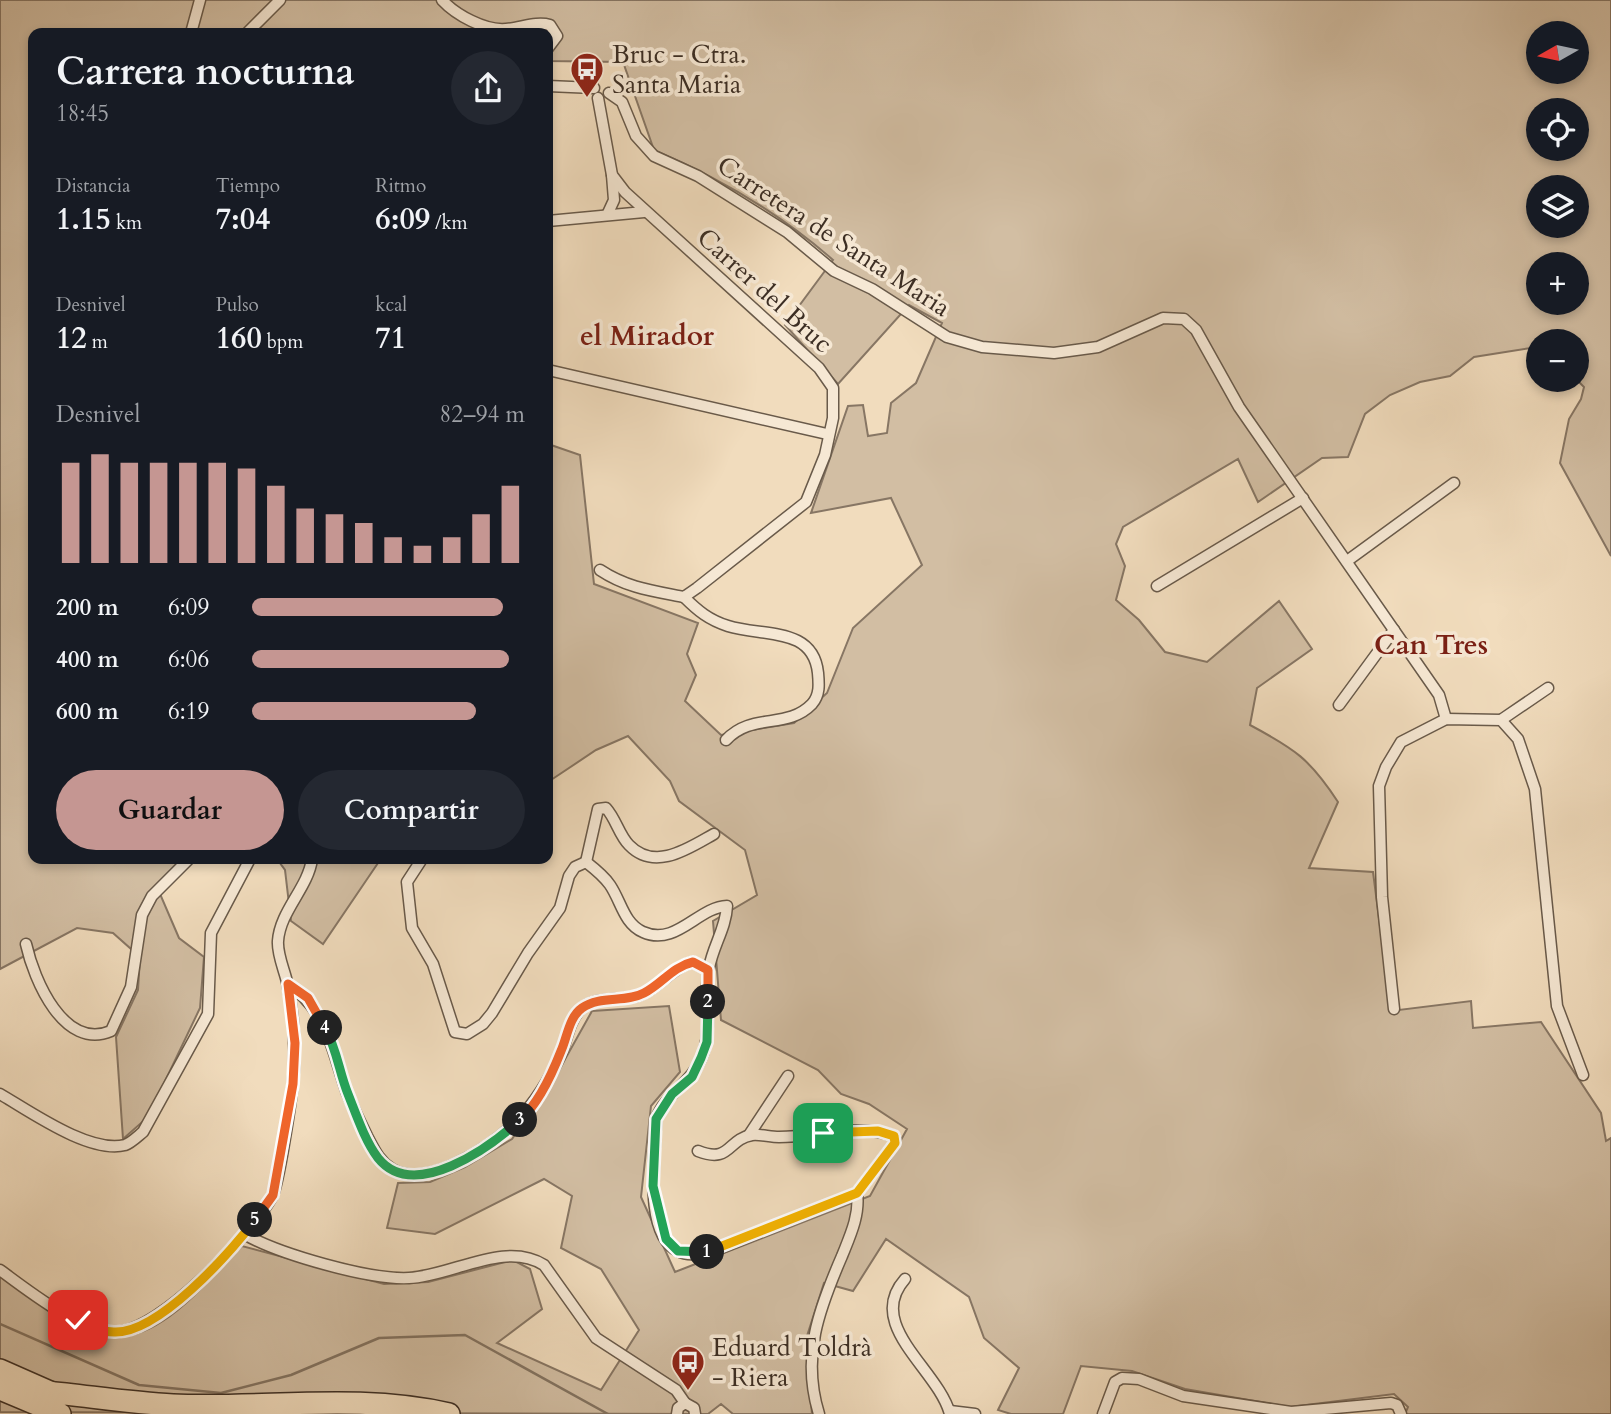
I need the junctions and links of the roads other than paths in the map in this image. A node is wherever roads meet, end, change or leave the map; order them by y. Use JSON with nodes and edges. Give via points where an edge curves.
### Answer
{"nodes":[{"id":1,"x":200,"y":0,"type":"edge"},
{"id":2,"x":280,"y":0,"type":"edge"},
{"id":3,"x":442,"y":0,"type":"edge"},
{"id":4,"x":192,"y":28,"type":"edge"},
{"id":5,"x":252,"y":28,"type":"edge"},
{"id":6,"x":494,"y":28,"type":"edge"},
{"id":7,"x":510,"y":28,"type":"edge"},
{"id":8,"x":552,"y":28,"type":"edge"},
{"id":9,"x":553,"y":87,"type":"edge"},
{"id":10,"x":600,"y":93,"type":"junction"},
{"id":11,"x":612,"y":174,"type":"junction"},
{"id":12,"x":644,"y":212,"type":"junction"},
{"id":13,"x":608,"y":213,"type":"junction"},
{"id":14,"x":553,"y":220,"type":"edge"},
{"id":15,"x":553,"y":371,"type":"edge"},
{"id":16,"x":827,"y":434,"type":"junction"},
{"id":17,"x":1454,"y":483,"type":"dead end"},
{"id":18,"x":1303,"y":498,"type":"junction"},
{"id":19,"x":1347,"y":561,"type":"junction"},
{"id":20,"x":600,"y":570,"type":"dead end"},
{"id":21,"x":1157,"y":586,"type":"dead end"},
{"id":22,"x":684,"y":597,"type":"junction"},
{"id":23,"x":1394,"y":630,"type":"junction"},
{"id":24,"x":1548,"y":688,"type":"dead end"},
{"id":25,"x":1339,"y":705,"type":"dead end"},
{"id":26,"x":1446,"y":719,"type":"junction"},
{"id":27,"x":1501,"y":720,"type":"junction"},
{"id":28,"x":726,"y":740,"type":"dead end"},
{"id":29,"x":714,"y":834,"type":"dead end"},
{"id":30,"x":586,"y":862,"type":"junction"},
{"id":31,"x":184,"y":864,"type":"edge"},
{"id":32,"x":247,"y":864,"type":"edge"},
{"id":33,"x":311,"y":864,"type":"edge"},
{"id":34,"x":419,"y":864,"type":"edge"},
{"id":35,"x":26,"y":944,"type":"dead end"},
{"id":36,"x":708,"y":970,"type":"junction"},
{"id":37,"x":288,"y":984,"type":"junction"},
{"id":38,"x":1394,"y":1009,"type":"dead end"},
{"id":39,"x":1583,"y":1075,"type":"dead end"},
{"id":40,"x":789,"y":1076,"type":"dead end"},
{"id":41,"x":0,"y":1094,"type":"edge"},
{"id":42,"x":750,"y":1135,"type":"junction"},
{"id":43,"x":698,"y":1151,"type":"dead end"},
{"id":44,"x":857,"y":1193,"type":"junction"},
{"id":45,"x":244,"y":1234,"type":"junction"},
{"id":46,"x":0,"y":1270,"type":"edge"},
{"id":47,"x":905,"y":1279,"type":"dead end"},
{"id":48,"x":0,"y":1370,"type":"edge"},
{"id":49,"x":0,"y":1389,"type":"edge"},
{"id":50,"x":46,"y":1392,"type":"junction"},
{"id":51,"x":685,"y":1403,"type":"junction"},
{"id":52,"x":950,"y":1412,"type":"edge"},
{"id":53,"x":60,"y":1414,"type":"edge"},
{"id":54,"x":123,"y":1414,"type":"edge"},
{"id":55,"x":449,"y":1414,"type":"edge"},
{"id":56,"x":677,"y":1414,"type":"edge"},
{"id":57,"x":695,"y":1414,"type":"edge"},
{"id":58,"x":819,"y":1414,"type":"edge"},
{"id":59,"x":975,"y":1414,"type":"edge"},
{"id":60,"x":1103,"y":1414,"type":"edge"},
{"id":61,"x":1401,"y":1414,"type":"edge"}],
"edges":[{"from":1,"to":4,"type":"street"},
{"from":2,"to":5,"type":"street"},
{"from":3,"to":6,"type":"street"},
{"from":7,"to":8,"type":"street"},
{"from":9,"to":10,"type":"street"},
{"from":10,"to":11,"type":"street","name":"Carrer del Bruc"},
{"from":10,"to":18,"type":"street","name":"Carretera de Santa Maria","via":[[622,102],[636,136],[654,156],[698,176],[787,232],[834,271],[872,289],[947,337],[982,347],[1054,353],[1098,346],[1163,318],[1184,320],[1196,330],[1239,407]]},
{"from":11,"to":12,"type":"street","name":"Carrer del Bruc"},
{"from":11,"to":13,"type":"street","via":[[614,200]]},
{"from":12,"to":13,"type":"street"},
{"from":12,"to":16,"type":"street","name":"Carrer del Bruc","via":[[819,369],[833,388],[833,418]]},
{"from":13,"to":14,"type":"street"},
{"from":15,"to":16,"type":"street"},
{"from":16,"to":22,"type":"street","name":"Carrer del Bruc","via":[[825,455],[806,502]]},
{"from":17,"to":19,"type":"street"},
{"from":18,"to":19,"type":"street"},
{"from":18,"to":21,"type":"street"},
{"from":19,"to":23,"type":"street"},
{"from":20,"to":22,"type":"street","via":[[621,584]]},
{"from":22,"to":28,"type":"street","via":[[704,616],[729,626],[792,637],[817,659],[819,687],[815,701],[803,712],[737,728]]},
{"from":23,"to":25,"type":"street"},
{"from":23,"to":26,"type":"street","via":[[1440,695]]},
{"from":24,"to":27,"type":"street"},
{"from":26,"to":27,"type":"street"},
{"from":26,"to":38,"type":"street","via":[[1401,742],[1380,786],[1382,897]]},
{"from":27,"to":39,"type":"street","via":[[1518,739],[1535,789],[1557,1006]]},
{"from":29,"to":30,"type":"street","via":[[677,854],[646,855],[630,847],[606,808],[598,809]]},
{"from":30,"to":34,"type":"street","via":[[569,876],[560,908],[492,1013],[467,1034],[455,1032],[433,964],[412,928],[407,882]]},
{"from":30,"to":36,"type":"street","via":[[609,884],[631,926],[649,935],[675,933],[717,906],[727,906],[727,919]]},
{"from":31,"to":35,"type":"street","via":[[152,896],[142,915],[131,987],[111,1031],[84,1035],[68,1025],[32,971]]},
{"from":32,"to":41,"type":"street","via":[[211,933],[208,1014],[143,1132],[127,1145],[101,1145]]},
{"from":33,"to":37,"type":"street","via":[[280,926],[278,945]]},
{"from":36,"to":37,"type":"street","via":[[693,962],[676,966],[643,994],[582,1008],[526,1115],[466,1159],[427,1174],[394,1171],[378,1158],[347,1093],[331,1039],[308,998]]},
{"from":36,"to":44,"type":"street","via":[[707,1042],[692,1077],[672,1094],[656,1119],[653,1186],[666,1239],[678,1251],[699,1254]]},
{"from":37,"to":45,"type":"street","via":[[295,1043],[291,1097],[273,1195]]},
{"from":40,"to":42,"type":"street"},
{"from":42,"to":43,"type":"street","via":[[721,1155],[712,1157]]},
{"from":42,"to":44,"type":"street","via":[[878,1131],[894,1136],[888,1156]]},
{"from":44,"to":58,"type":"street","via":[[855,1221],[813,1332],[810,1362]]},
{"from":45,"to":46,"type":"street","via":[[176,1304],[140,1326],[115,1332],[78,1320]]},
{"from":45,"to":51,"type":"street","via":[[269,1246],[384,1278],[431,1276],[517,1256],[536,1260],[596,1338],[676,1390]]},
{"from":47,"to":52,"type":"street","via":[[892,1298],[892,1319]]},
{"from":48,"to":50,"type":"highway"},
{"from":49,"to":53,"type":"highway"},
{"from":50,"to":54,"type":"highway"},
{"from":50,"to":55,"type":"highway","via":[[174,1405],[378,1403]]},
{"from":51,"to":56,"type":"street"},
{"from":51,"to":57,"type":"street"},
{"from":52,"to":59,"type":"street"},
{"from":60,"to":61,"type":"street","via":[[1115,1382],[1128,1377],[1183,1396],[1291,1412],[1391,1403]]}]}
